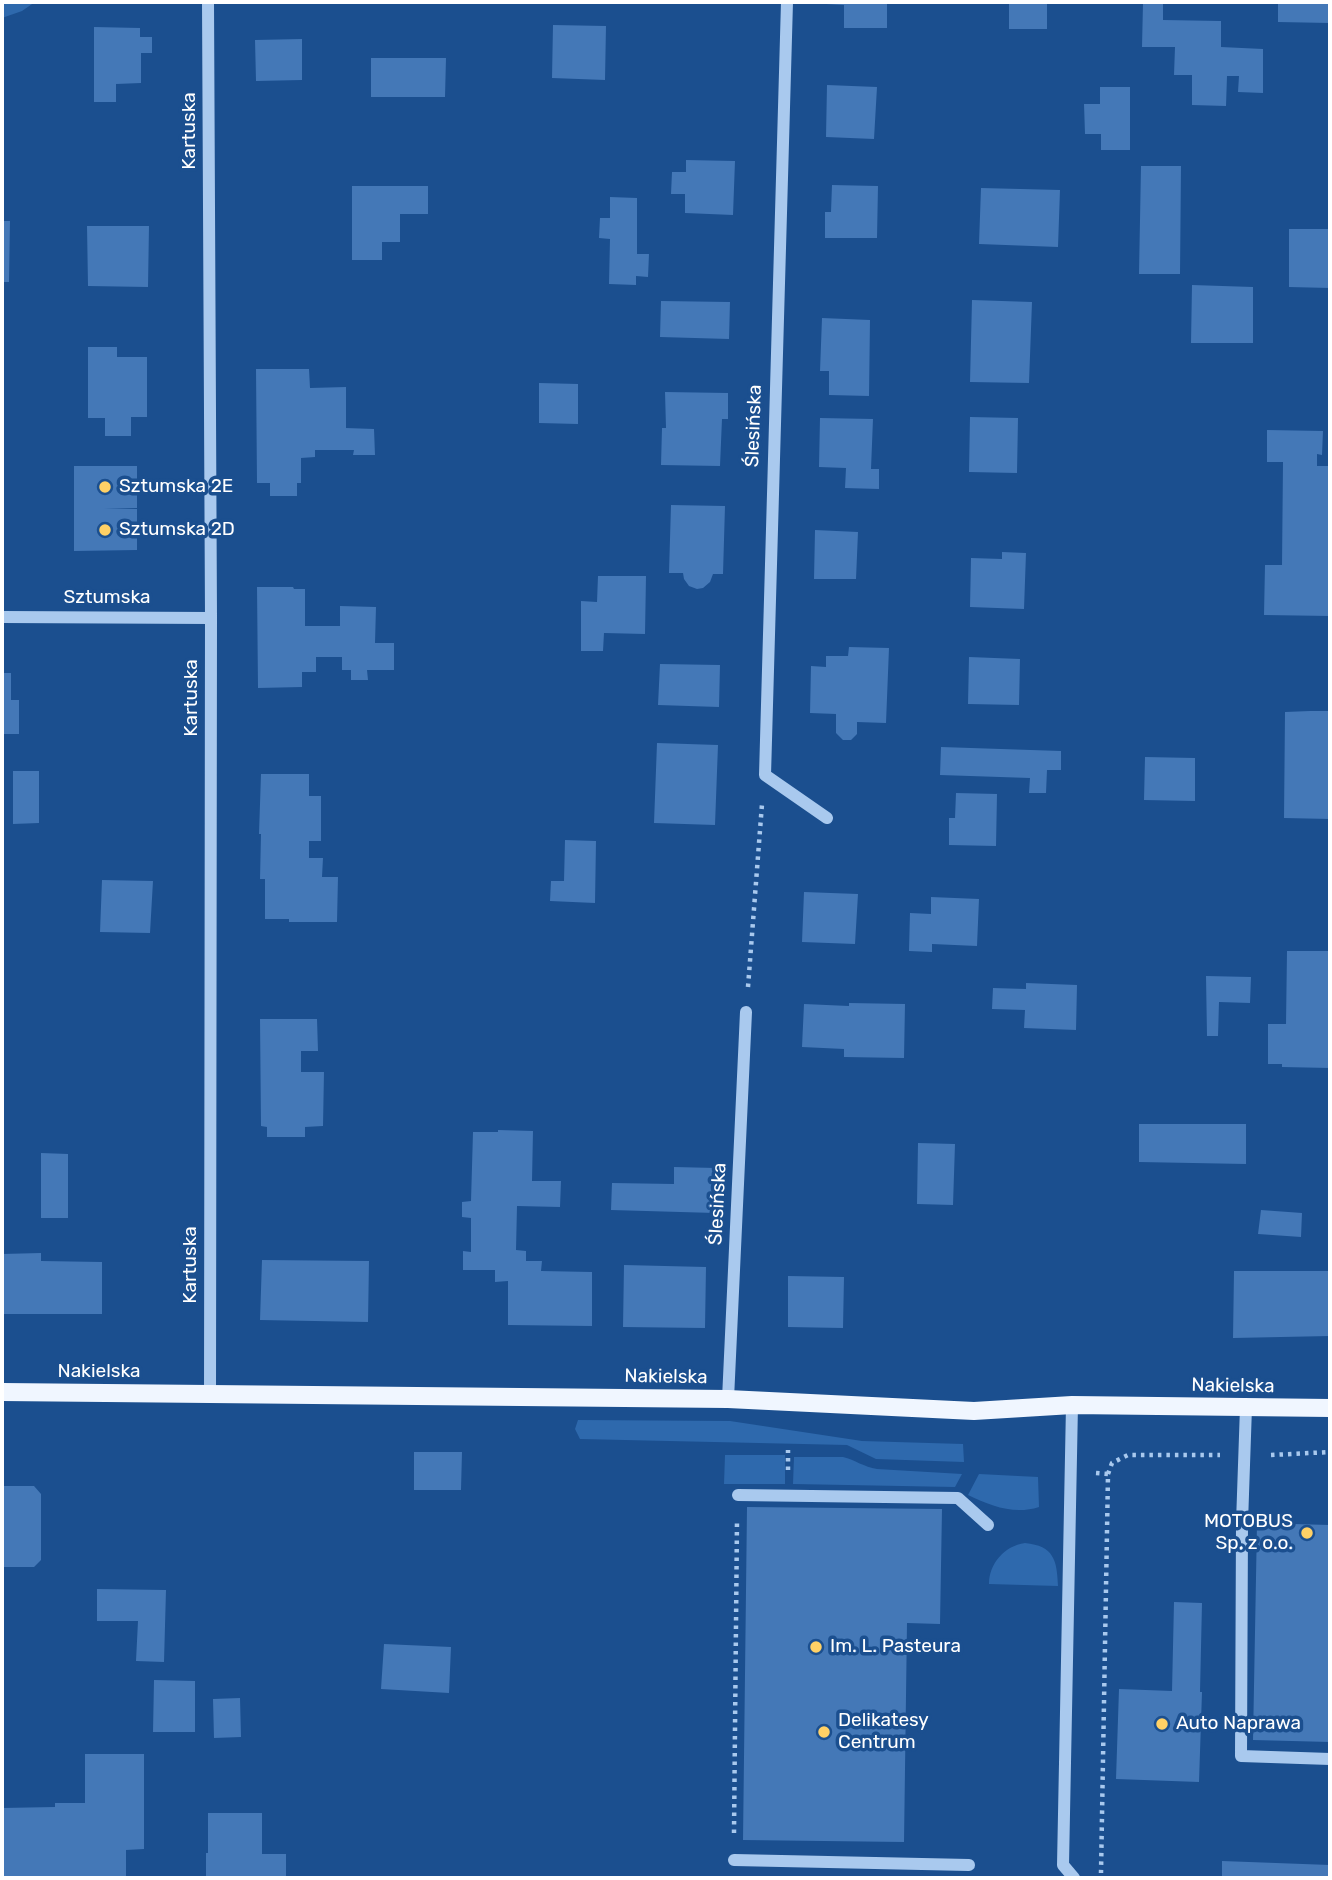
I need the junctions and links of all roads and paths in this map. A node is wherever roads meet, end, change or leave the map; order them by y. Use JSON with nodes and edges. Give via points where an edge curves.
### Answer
{"nodes":[{"id":1,"x":208,"y":2,"type":"edge"},
{"id":2,"x":787,"y":2,"type":"edge"},
{"id":3,"x":2,"y":617,"type":"edge"},
{"id":4,"x":211,"y":618,"type":"junction"},
{"id":5,"x":765,"y":775,"type":"junction"},
{"id":6,"x":827,"y":818,"type":"dead end"},
{"id":7,"x":746,"y":1012,"type":"joint"},
{"id":8,"x":2,"y":1392,"type":"edge"},
{"id":9,"x":210,"y":1394,"type":"junction"},
{"id":10,"x":728,"y":1399,"type":"junction"},
{"id":11,"x":1072,"y":1405,"type":"junction"},
{"id":12,"x":1246,"y":1407,"type":"junction"},
{"id":13,"x":1330,"y":1408,"type":"edge"},
{"id":14,"x":1070,"y":1472,"type":"junction"},
{"id":15,"x":738,"y":1495,"type":"joint"},
{"id":16,"x":988,"y":1525,"type":"dead end"},
{"id":17,"x":1330,"y":1759,"type":"edge"},
{"id":18,"x":734,"y":1860,"type":"joint"},
{"id":19,"x":969,"y":1865,"type":"dead end"},
{"id":20,"x":1074,"y":1878,"type":"edge"},
{"id":21,"x":1101,"y":1878,"type":"edge"}],
"edges":[{"from":1,"to":4,"type":"street","name":"Kartuska"},
{"from":2,"to":5,"type":"street","name":"Ślesińska"},
{"from":3,"to":4,"type":"street","name":"Sztumska"},
{"from":4,"to":9,"type":"street","name":"Kartuska"},
{"from":5,"to":6,"type":"street"},
{"from":5,"to":7,"type":"path"},
{"from":7,"to":10,"type":"street","name":"Ślesińska"},
{"from":8,"to":9,"type":"main road","name":"Nakielska"},
{"from":9,"to":10,"type":"main road","name":"Nakielska"},
{"from":10,"to":11,"type":"main road","name":"Nakielska","via":[[974,1410]]},
{"from":11,"to":12,"type":"main road","name":"Nakielska"},
{"from":11,"to":14,"type":"street"},
{"from":12,"to":13,"type":"main road","name":"Nakielska"},
{"from":12,"to":17,"type":"street","via":[[1241,1756]]},
{"from":14,"to":20,"type":"street","via":[[1063,1865]]},
{"from":14,"to":21,"type":"path","via":[[1108,1474]]},
{"from":15,"to":16,"type":"street","via":[[958,1498]]},
{"from":15,"to":18,"type":"path"},
{"from":18,"to":19,"type":"street"}]}
